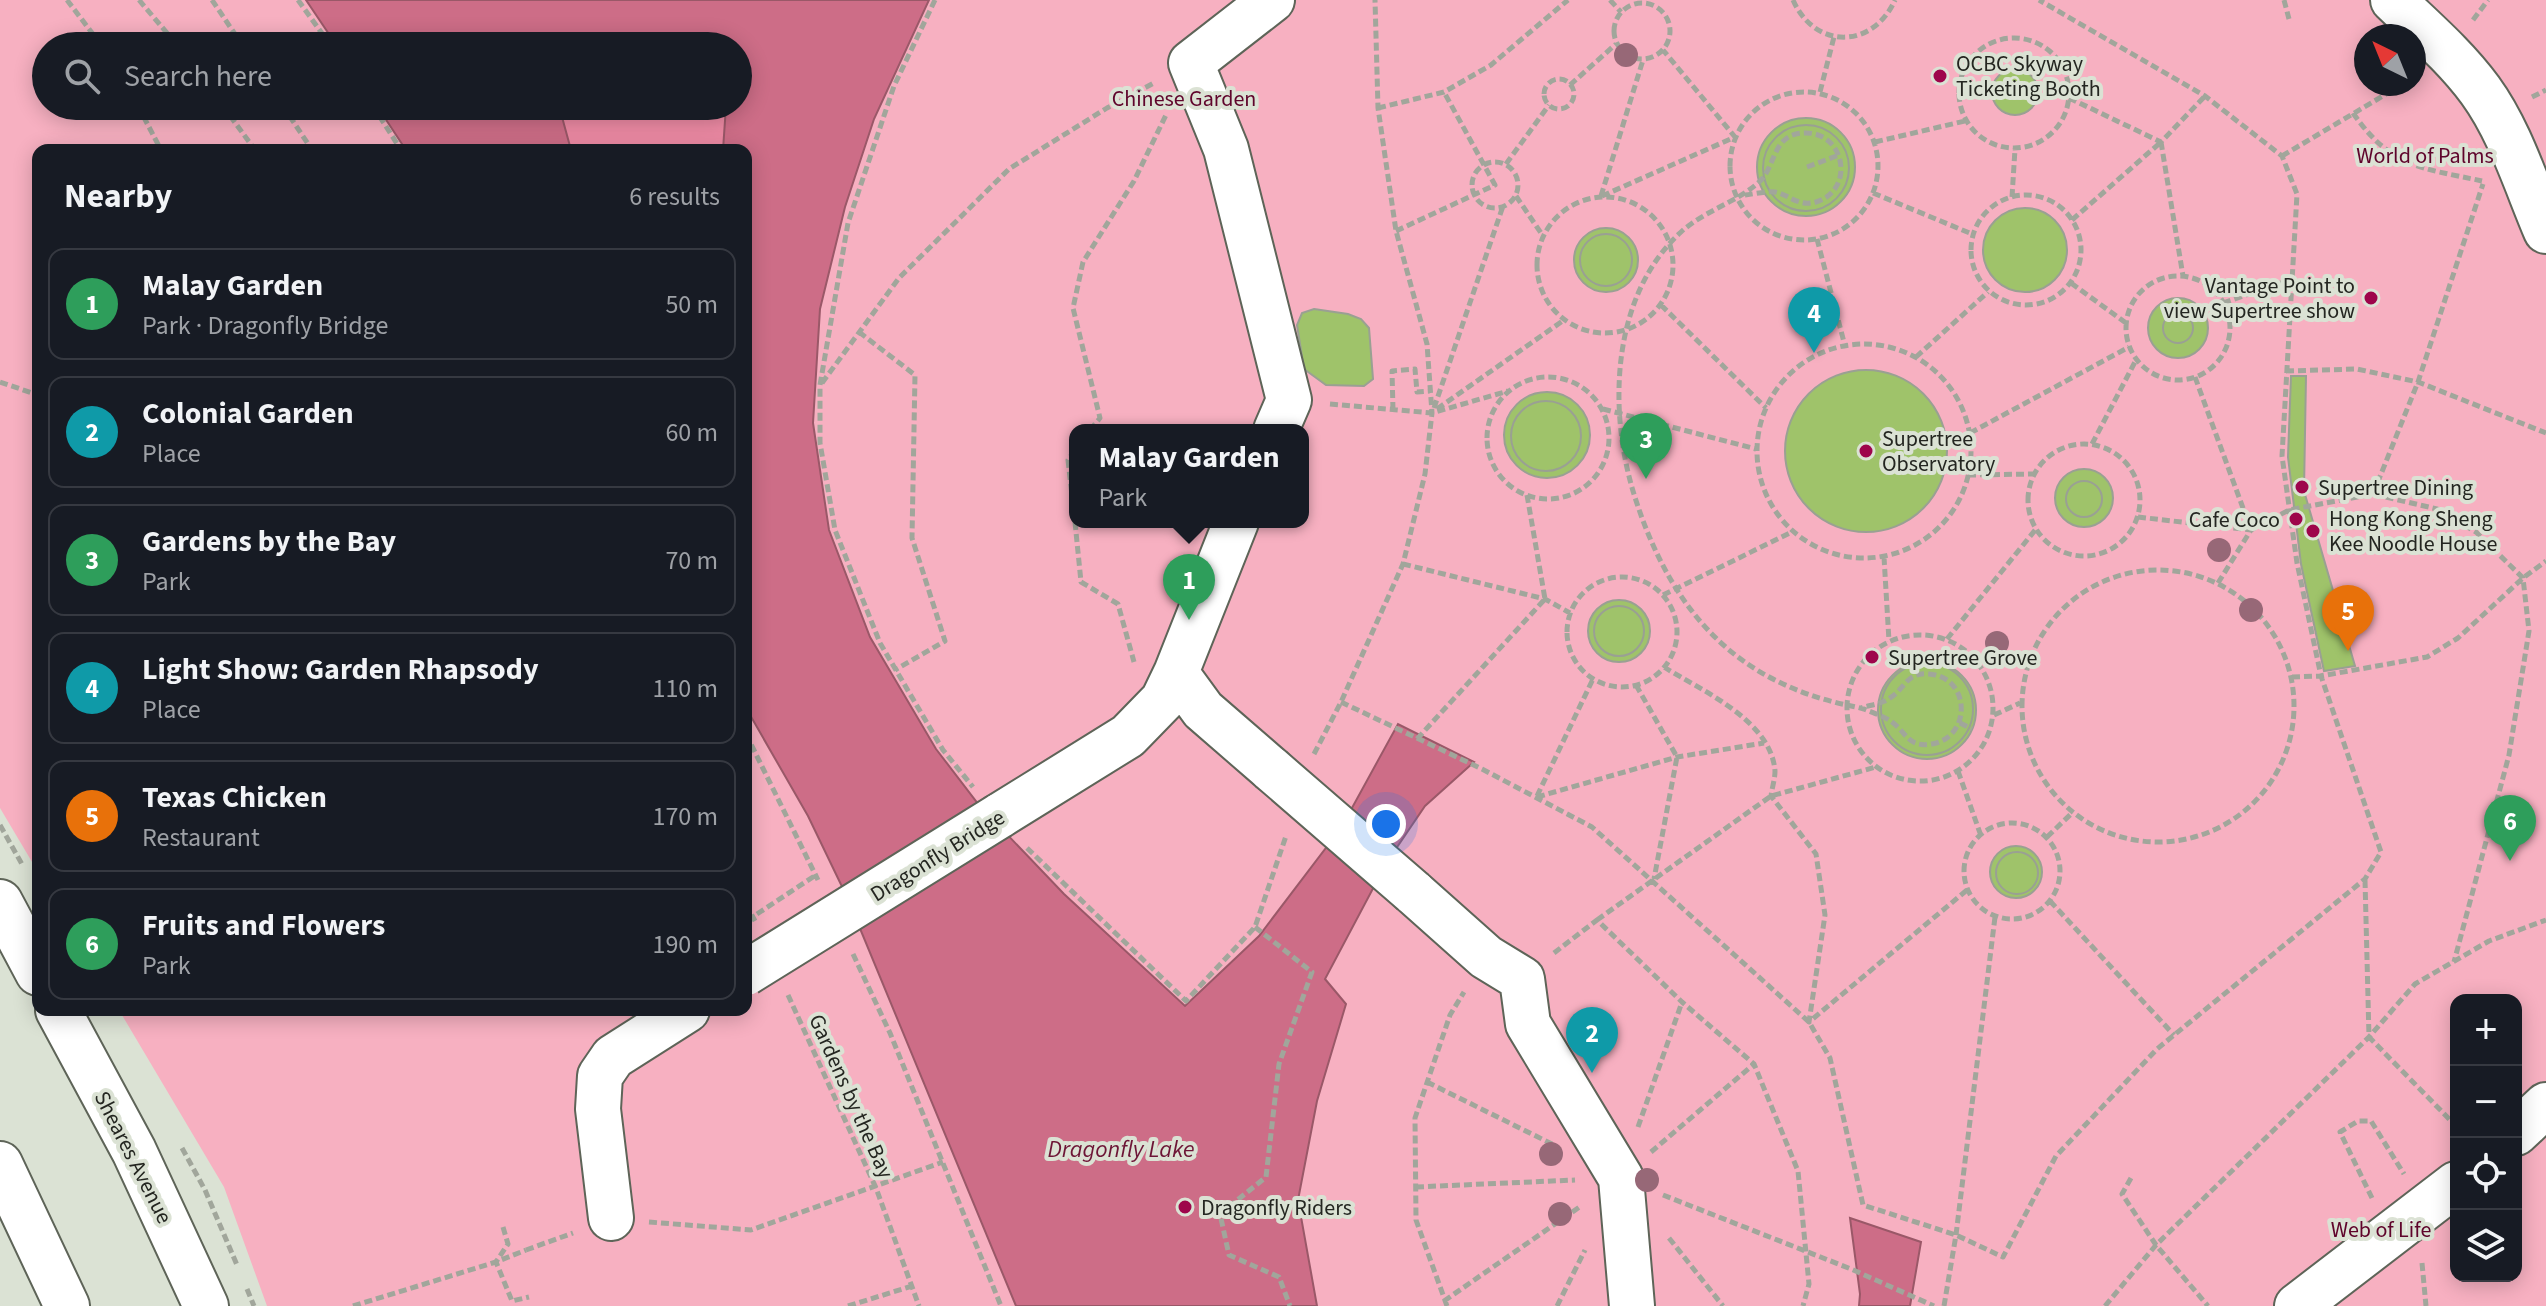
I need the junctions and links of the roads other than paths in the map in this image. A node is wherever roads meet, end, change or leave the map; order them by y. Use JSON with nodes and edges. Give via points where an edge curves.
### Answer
{"nodes":[{"id":1,"x":1272,"y":0,"type":"edge"},
{"id":2,"x":2393,"y":0,"type":"edge"},
{"id":3,"x":2546,"y":231,"type":"edge"},
{"id":4,"x":1283,"y":415,"type":"edge"},
{"id":5,"x":1234,"y":528,"type":"edge"},
{"id":6,"x":1176,"y":673,"type":"junction"},
{"id":7,"x":15,"y":890,"type":"edge"},
{"id":8,"x":32,"y":951,"type":"edge"},
{"id":9,"x":765,"y":980,"type":"edge"},
{"id":10,"x":61,"y":1016,"type":"edge"},
{"id":11,"x":678,"y":1016,"type":"edge"},
{"id":12,"x":2546,"y":1105,"type":"edge"},
{"id":13,"x":2522,"y":1127,"type":"edge"},
{"id":14,"x":0,"y":1164,"type":"edge"},
{"id":15,"x":2441,"y":1196,"type":"edge"},
{"id":16,"x":611,"y":1218,"type":"road end"},
{"id":17,"x":67,"y":1306,"type":"edge"},
{"id":18,"x":206,"y":1306,"type":"edge"},
{"id":19,"x":1632,"y":1306,"type":"edge"},
{"id":20,"x":2297,"y":1306,"type":"edge"}],
"edges":[{"from":1,"to":4,"type":"street","via":[[1191,63],[1226,149]]},
{"from":2,"to":3,"type":"street","via":[[2480,90],[2502,126]]},
{"from":5,"to":6,"type":"street"},
{"from":6,"to":9,"type":"street","name":"Dragonfly Bridge","bridge":true,"via":[[1163,700],[1139,725]]},
{"from":6,"to":19,"type":"street","bridge":true,"via":[[1203,710],[1504,968],[1528,1024],[1621,1178]]},
{"from":7,"to":8,"type":"street"},
{"from":10,"to":18,"type":"street","name":"Sheares Avenue","via":[[134,1151]]},
{"from":11,"to":16,"type":"street","via":[[613,1057],[600,1076],[598,1109]]},
{"from":12,"to":13,"type":"street"},
{"from":14,"to":17,"type":"street"},
{"from":15,"to":20,"type":"street"}]}
